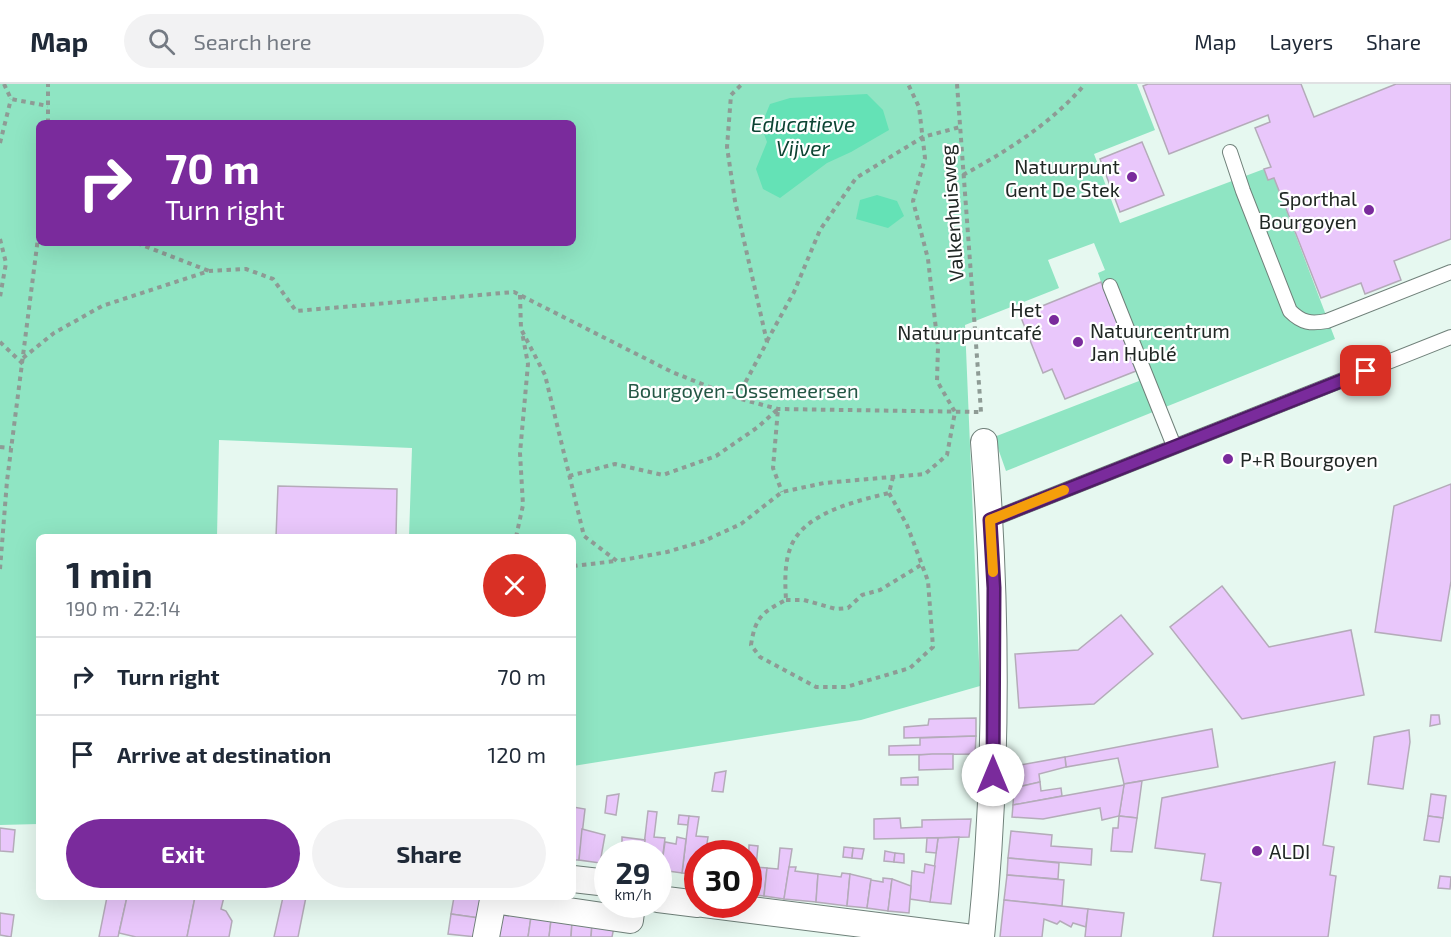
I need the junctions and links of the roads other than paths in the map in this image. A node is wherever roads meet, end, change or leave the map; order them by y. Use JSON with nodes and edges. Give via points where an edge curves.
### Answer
{"nodes":[{"id":1,"x":1230,"y":152,"type":"dead end"},
{"id":2,"x":1451,"y":272,"type":"edge"},
{"id":3,"x":1110,"y":286,"type":"dead end"},
{"id":4,"x":1451,"y":337,"type":"edge"},
{"id":5,"x":984,"y":442,"type":"dead end"},
{"id":6,"x":1174,"y":446,"type":"junction"},
{"id":7,"x":990,"y":520,"type":"junction"},
{"id":8,"x":576,"y":879,"type":"edge"},
{"id":9,"x":594,"y":881,"type":"edge"},
{"id":10,"x":493,"y":900,"type":"edge"},
{"id":11,"x":505,"y":900,"type":"edge"},
{"id":12,"x":762,"y":911,"type":"edge"},
{"id":13,"x":630,"y":920,"type":"edge"},
{"id":14,"x":486,"y":937,"type":"edge"},
{"id":15,"x":965,"y":937,"type":"edge"},
{"id":16,"x":981,"y":937,"type":"edge"}],
"edges":[{"from":1,"to":2,"type":"lane","via":[[1290,310],[1299,320],[1312,324],[1328,321]]},
{"from":3,"to":6,"type":"lane"},
{"from":4,"to":6,"type":"lane"},
{"from":5,"to":7,"type":"street"},
{"from":6,"to":7,"type":"lane"},
{"from":7,"to":16,"type":"street","via":[[994,588],[993,775]]},
{"from":8,"to":9,"type":"street"},
{"from":10,"to":14,"type":"street"},
{"from":11,"to":13,"type":"street"},
{"from":12,"to":15,"type":"street"}]}
